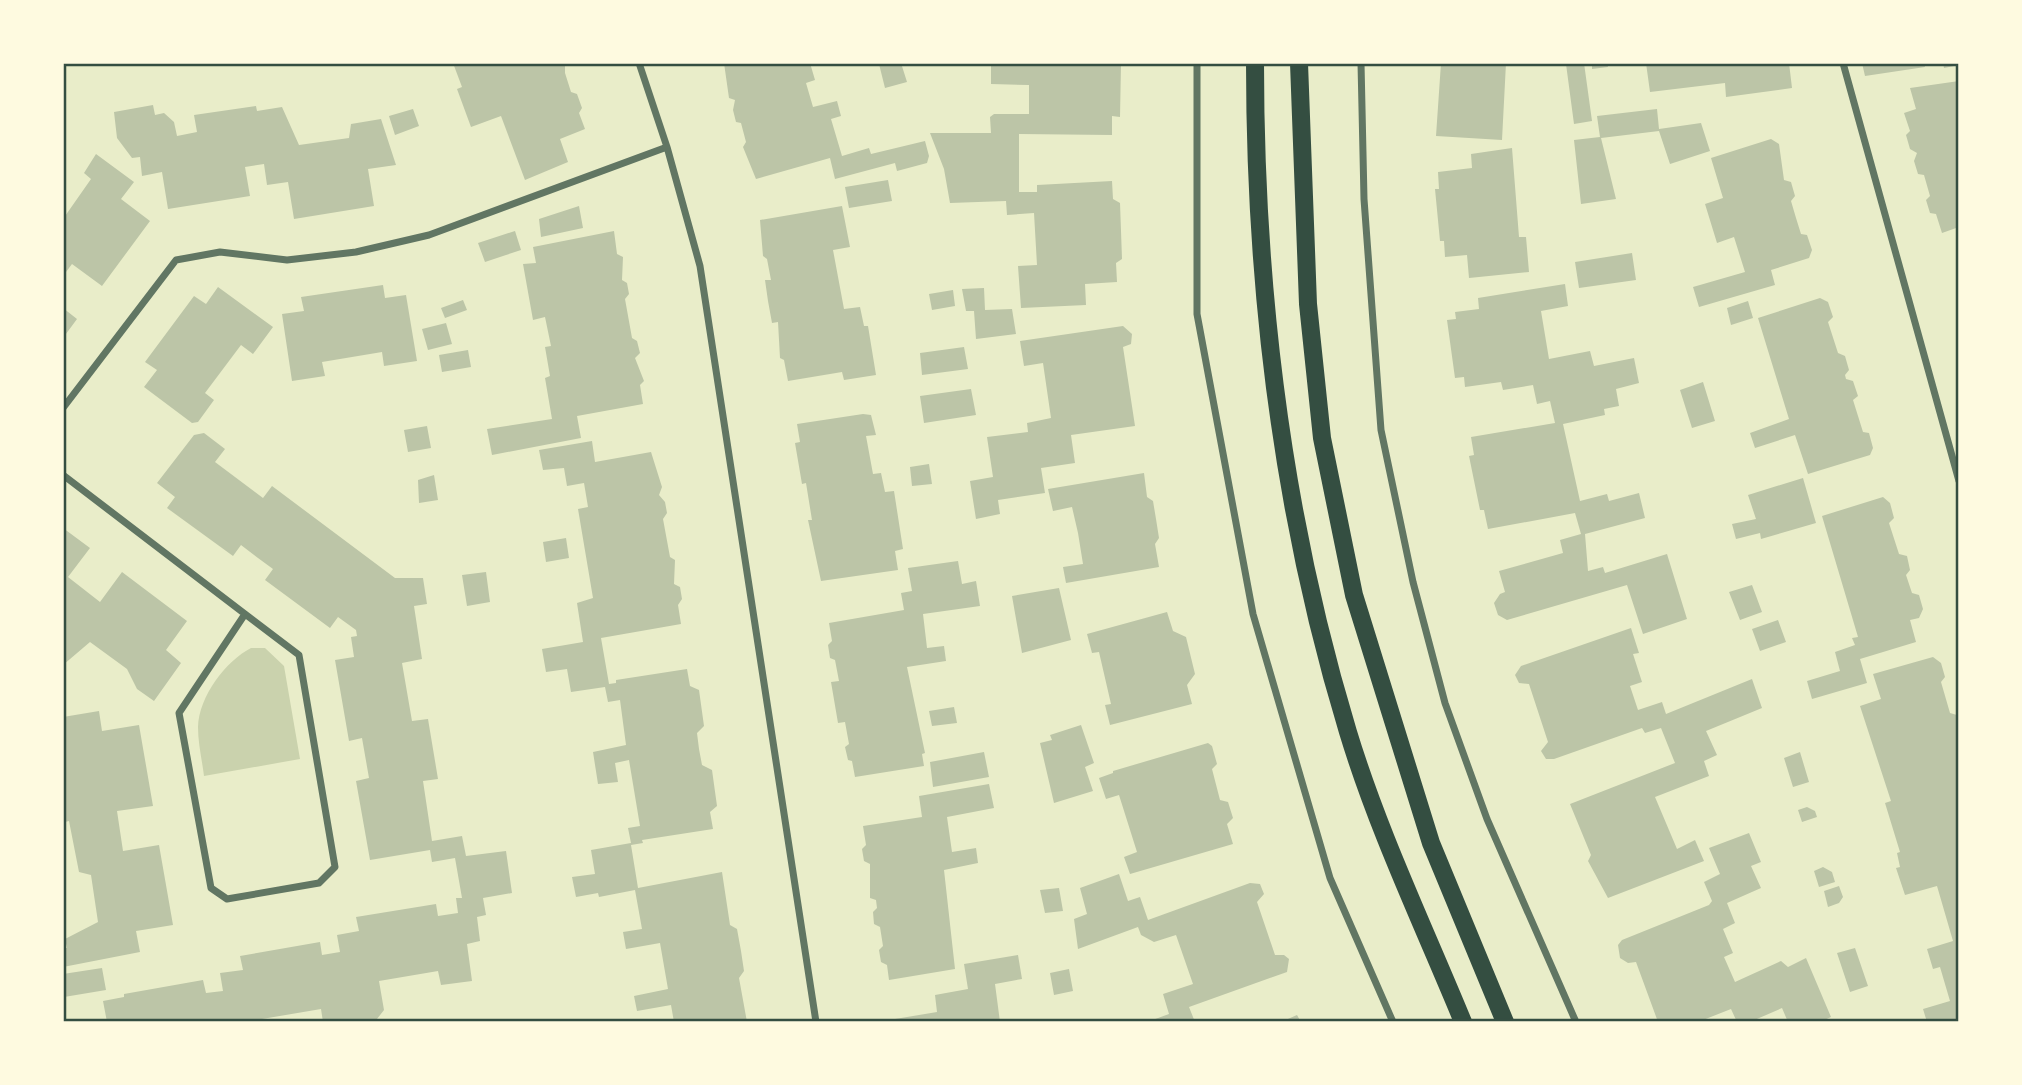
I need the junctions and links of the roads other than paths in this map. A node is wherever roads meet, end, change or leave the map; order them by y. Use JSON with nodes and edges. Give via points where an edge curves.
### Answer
{"nodes":[{"id":1,"x":639,"y":63,"type":"edge"},
{"id":2,"x":1197,"y":63,"type":"edge"},
{"id":3,"x":1255,"y":63,"type":"edge"},
{"id":4,"x":1299,"y":63,"type":"edge"},
{"id":5,"x":1361,"y":63,"type":"edge"},
{"id":6,"x":1843,"y":63,"type":"edge"},
{"id":7,"x":667,"y":147,"type":"junction"},
{"id":8,"x":63,"y":408,"type":"edge"},
{"id":9,"x":63,"y":475,"type":"edge"},
{"id":10,"x":1959,"y":481,"type":"edge"},
{"id":11,"x":245,"y":614,"type":"junction"},
{"id":12,"x":816,"y":1022,"type":"edge"},
{"id":13,"x":1393,"y":1022,"type":"edge"},
{"id":14,"x":1464,"y":1022,"type":"edge"},
{"id":15,"x":1505,"y":1022,"type":"edge"},
{"id":16,"x":1576,"y":1022,"type":"edge"}],
"edges":[{"from":1,"to":7,"type":"street"},
{"from":2,"to":13,"type":"street","via":[[1196,314],[1253,614],[1330,878]]},
{"from":3,"to":14,"type":"main road","via":[[1264,304],[1312,606],[1348,735]]},
{"from":4,"to":15,"type":"main road","via":[[1308,304],[1322,438],[1354,595],[1431,843]]},
{"from":5,"to":16,"type":"street","via":[[1364,199],[1381,430],[1413,582],[1445,703],[1482,806]]},
{"from":6,"to":10,"type":"street"},
{"from":7,"to":8,"type":"street","via":[[429,235],[286,260],[220,252],[176,260]]},
{"from":7,"to":12,"type":"street","via":[[700,266]]},
{"from":9,"to":11,"type":"street"},
{"from":11,"to":11,"type":"street","via":[[299,655],[335,867],[320,883],[227,899],[211,888],[179,713]]}]}
